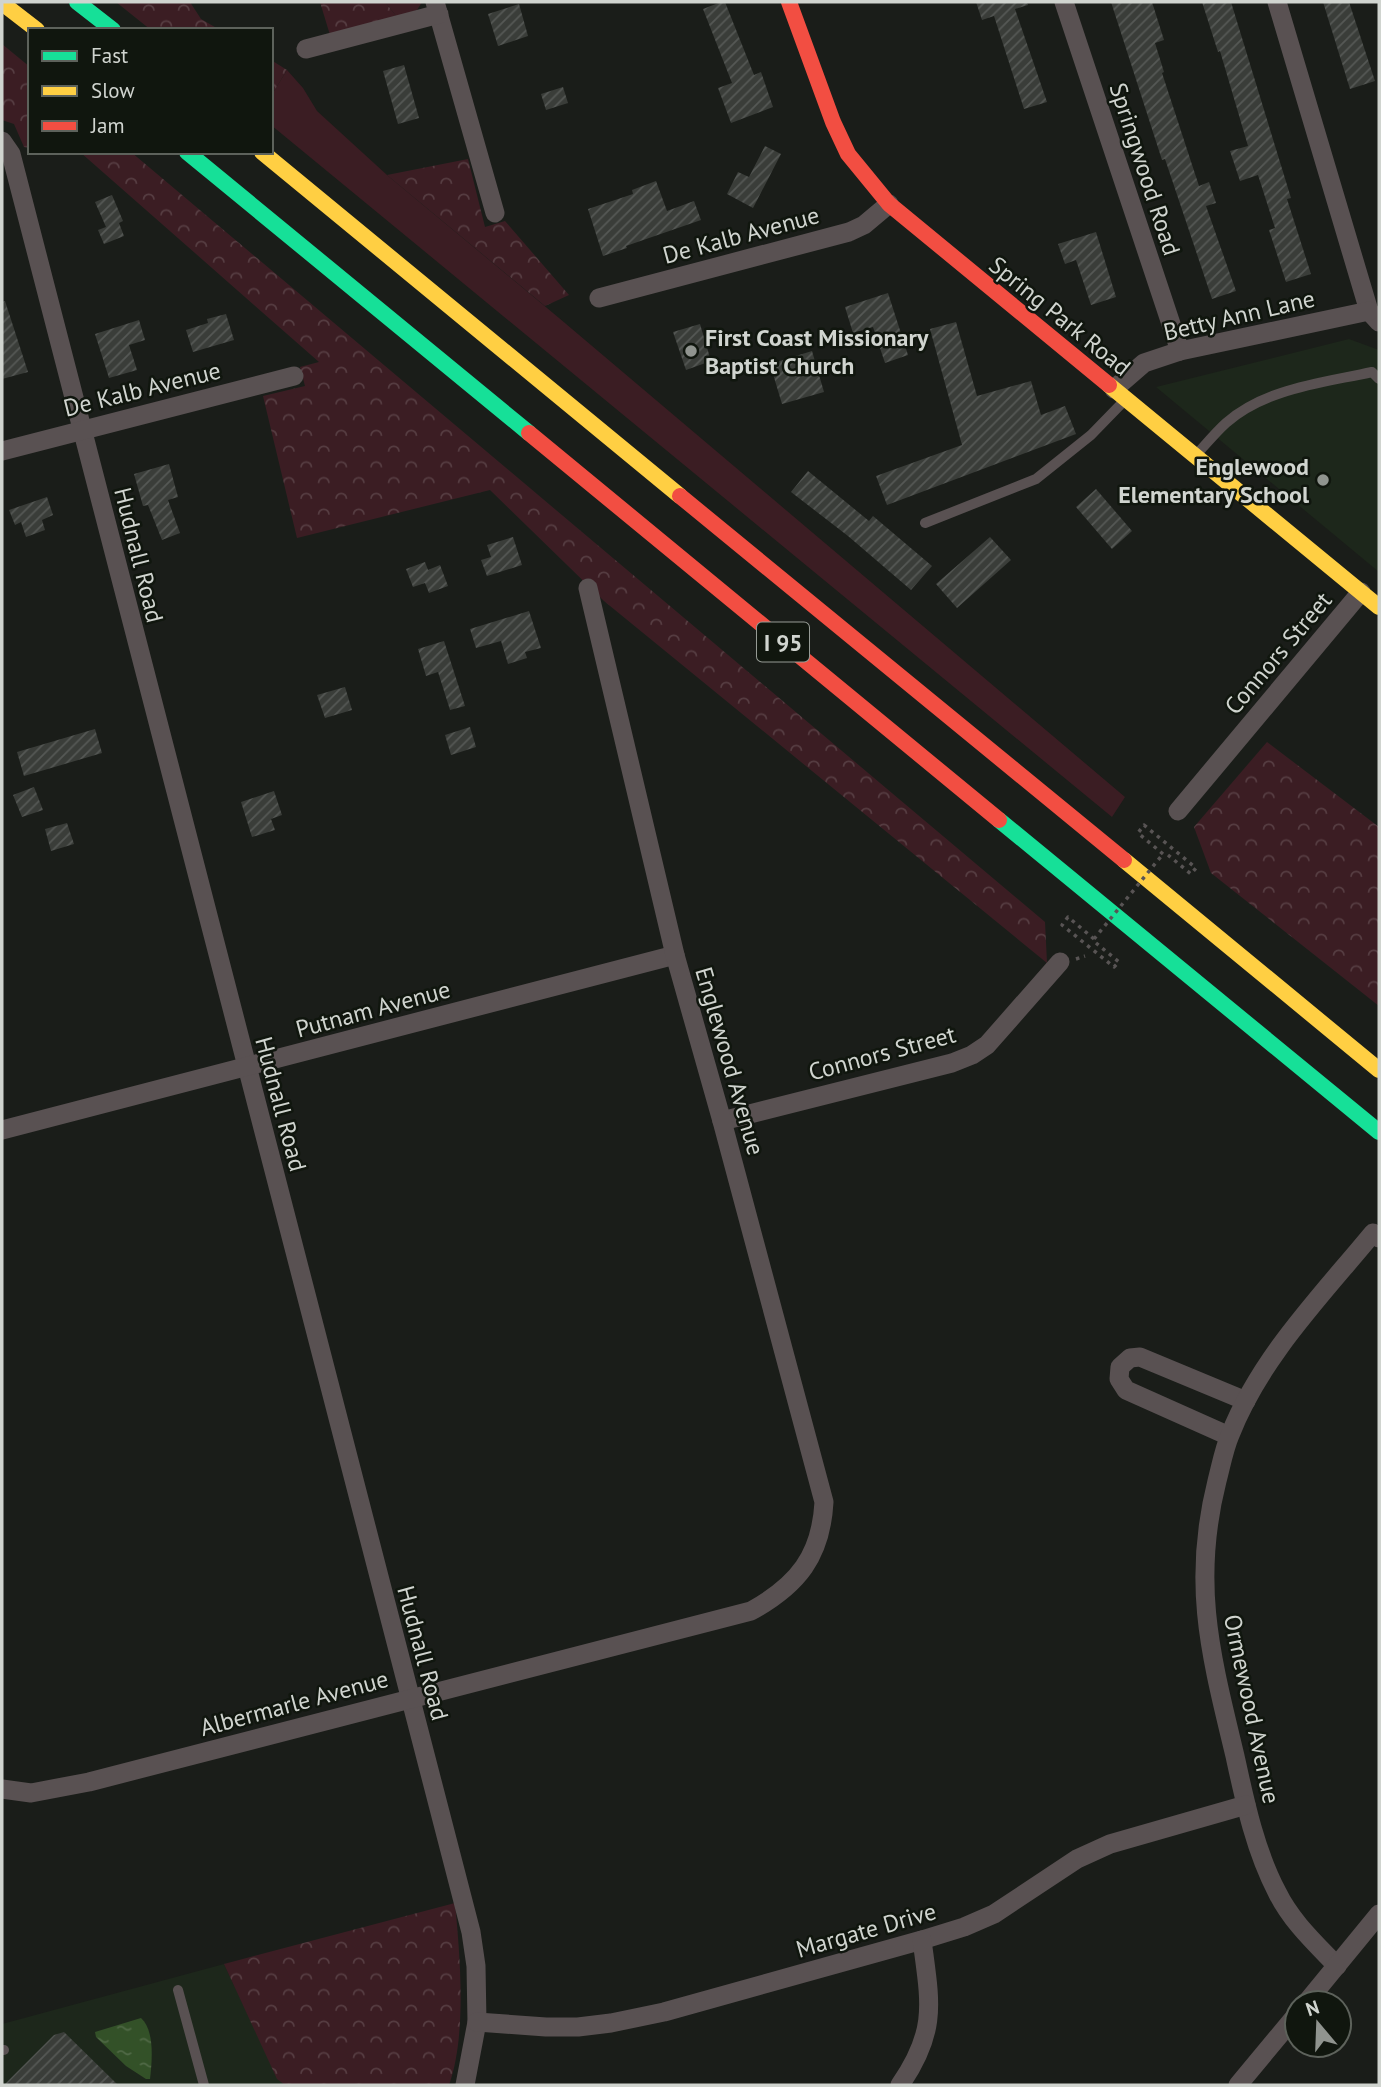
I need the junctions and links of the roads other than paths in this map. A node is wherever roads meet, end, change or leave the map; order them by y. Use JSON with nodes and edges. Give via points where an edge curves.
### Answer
{"nodes":[{"id":1,"x":77,"y":2,"type":"edge"},
{"id":2,"x":789,"y":2,"type":"edge"},
{"id":3,"x":1064,"y":2,"type":"edge"},
{"id":4,"x":1277,"y":2,"type":"edge"},
{"id":5,"x":2,"y":3,"type":"edge"},
{"id":6,"x":437,"y":8,"type":"edge"},
{"id":7,"x":34,"y":28,"type":"edge"},
{"id":8,"x":110,"y":28,"type":"edge"},
{"id":9,"x":306,"y":49,"type":"dead end"},
{"id":10,"x":2,"y":141,"type":"edge"},
{"id":11,"x":189,"y":154,"type":"edge"},
{"id":12,"x":264,"y":154,"type":"edge"},
{"id":13,"x":889,"y":204,"type":"junction"},
{"id":14,"x":495,"y":213,"type":"dead end"},
{"id":15,"x":599,"y":298,"type":"dead end"},
{"id":16,"x":1374,"y":316,"type":"edge"},
{"id":17,"x":1180,"y":351,"type":"junction"},
{"id":18,"x":294,"y":376,"type":"dead end"},
{"id":19,"x":1379,"y":379,"type":"edge"},
{"id":20,"x":1120,"y":394,"type":"junction"},
{"id":21,"x":82,"y":430,"type":"junction"},
{"id":22,"x":2,"y":451,"type":"edge"},
{"id":23,"x":1196,"y":455,"type":"junction"},
{"id":24,"x":925,"y":523,"type":"dead end"},
{"id":25,"x":588,"y":588,"type":"dead end"},
{"id":26,"x":1361,"y":592,"type":"junction"},
{"id":27,"x":1379,"y":607,"type":"edge"},
{"id":28,"x":1178,"y":811,"type":"dead end"},
{"id":29,"x":675,"y":955,"type":"junction"},
{"id":30,"x":1060,"y":962,"type":"dead end"},
{"id":31,"x":246,"y":1067,"type":"junction"},
{"id":32,"x":1379,"y":1070,"type":"edge"},
{"id":33,"x":722,"y":1121,"type":"junction"},
{"id":34,"x":2,"y":1130,"type":"edge"},
{"id":35,"x":1379,"y":1132,"type":"edge"},
{"id":36,"x":1376,"y":1236,"type":"edge"},
{"id":37,"x":1246,"y":1401,"type":"junction"},
{"id":38,"x":1229,"y":1436,"type":"junction"},
{"id":39,"x":817,"y":1546,"type":"joint"},
{"id":40,"x":410,"y":1698,"type":"junction"},
{"id":41,"x":2,"y":1789,"type":"edge"},
{"id":42,"x":1246,"y":1805,"type":"junction"},
{"id":43,"x":1379,"y":1914,"type":"edge"},
{"id":44,"x":922,"y":1940,"type":"junction"},
{"id":45,"x":1337,"y":1966,"type":"junction"},
{"id":46,"x":1318,"y":1989,"type":"edge"},
{"id":47,"x":178,"y":1990,"type":"dead end"},
{"id":48,"x":477,"y":2022,"type":"junction"},
{"id":49,"x":1283,"y":2031,"type":"edge"},
{"id":50,"x":204,"y":2085,"type":"edge"},
{"id":51,"x":465,"y":2085,"type":"edge"},
{"id":52,"x":900,"y":2085,"type":"edge"},
{"id":53,"x":1238,"y":2085,"type":"edge"}],
"edges":[{"from":1,"to":8,"type":"main road"},
{"from":2,"to":13,"type":"main road","name":"Spring Park Road","via":[[848,154]]},
{"from":3,"to":17,"type":"street","name":"Springwood Road"},
{"from":4,"to":16,"type":"street"},
{"from":5,"to":7,"type":"main road"},
{"from":6,"to":9,"type":"street"},
{"from":6,"to":14,"type":"street"},
{"from":10,"to":21,"type":"street","name":"Hudnall Road","via":[[11,155]]},
{"from":11,"to":35,"type":"main road","number":"I 95"},
{"from":12,"to":32,"type":"main road","number":"I 95"},
{"from":13,"to":15,"type":"street","name":"De Kalb Avenue","via":[[849,232]]},
{"from":13,"to":20,"type":"main road","name":"Spring Park Road"},
{"from":16,"to":17,"type":"street","name":"Betty Ann Lane"},
{"from":17,"to":20,"type":"street","name":"Betty Ann Lane","via":[[1144,363]]},
{"from":18,"to":21,"type":"street","name":"De Kalb Avenue"},
{"from":19,"to":23,"type":"lane","via":[[1372,372],[1283,391],[1226,423]]},
{"from":20,"to":23,"type":"main road","name":"Spring Park Road"},
{"from":20,"to":24,"type":"lane","via":[[1091,435],[1036,479]]},
{"from":21,"to":22,"type":"street","name":"De Kalb Avenue"},
{"from":21,"to":31,"type":"street","name":"Hudnall Road"},
{"from":23,"to":26,"type":"main road","name":"Spring Park Road"},
{"from":25,"to":29,"type":"street","name":"Englewood Avenue"},
{"from":26,"to":27,"type":"main road","name":"Spring Park Road"},
{"from":26,"to":28,"type":"street","name":"Connors Street"},
{"from":29,"to":31,"type":"street","name":"Putnam Avenue"},
{"from":29,"to":33,"type":"street","name":"Englewood Avenue"},
{"from":30,"to":33,"type":"street","name":"Connors Street","via":[[972,1055]]},
{"from":31,"to":34,"type":"street","name":"Putnam Avenue"},
{"from":31,"to":40,"type":"street","name":"Hudnall Road"},
{"from":33,"to":39,"type":"street","name":"Englewood Avenue","via":[[824,1502]]},
{"from":36,"to":37,"type":"street","name":"Ormewood Avenue","via":[[1290,1333]]},
{"from":37,"to":38,"type":"street","name":"Ormewood Avenue"},
{"from":37,"to":38,"type":"street","via":[[1140,1357],[1120,1367],[1119,1379],[1126,1390]]},
{"from":38,"to":42,"type":"street","name":"Ormewood Avenue","via":[[1210,1508],[1204,1590],[1214,1670]]},
{"from":39,"to":40,"type":"street","name":"Albermarle Avenue","via":[[793,1581],[751,1611]]},
{"from":40,"to":41,"type":"street","name":"Albermarle Avenue","via":[[89,1782],[31,1793]]},
{"from":40,"to":48,"type":"street","name":"Hudnall Road","via":[[471,1932]]},
{"from":42,"to":44,"type":"street","name":"Margate Drive","via":[[1110,1844],[1077,1859],[994,1914]]},
{"from":42,"to":45,"type":"street","name":"Ormewood Avenue","via":[[1277,1894],[1298,1926]]},
{"from":43,"to":45,"type":"street"},
{"from":44,"to":48,"type":"street","name":"Margate Drive","via":[[611,2023],[546,2027]]},
{"from":44,"to":52,"type":"street","via":[[930,2004],[926,2033]]},
{"from":45,"to":46,"type":"street"},
{"from":47,"to":50,"type":"lane"},
{"from":48,"to":51,"type":"street","name":"Hudnall Road"},
{"from":49,"to":53,"type":"street"}]}
